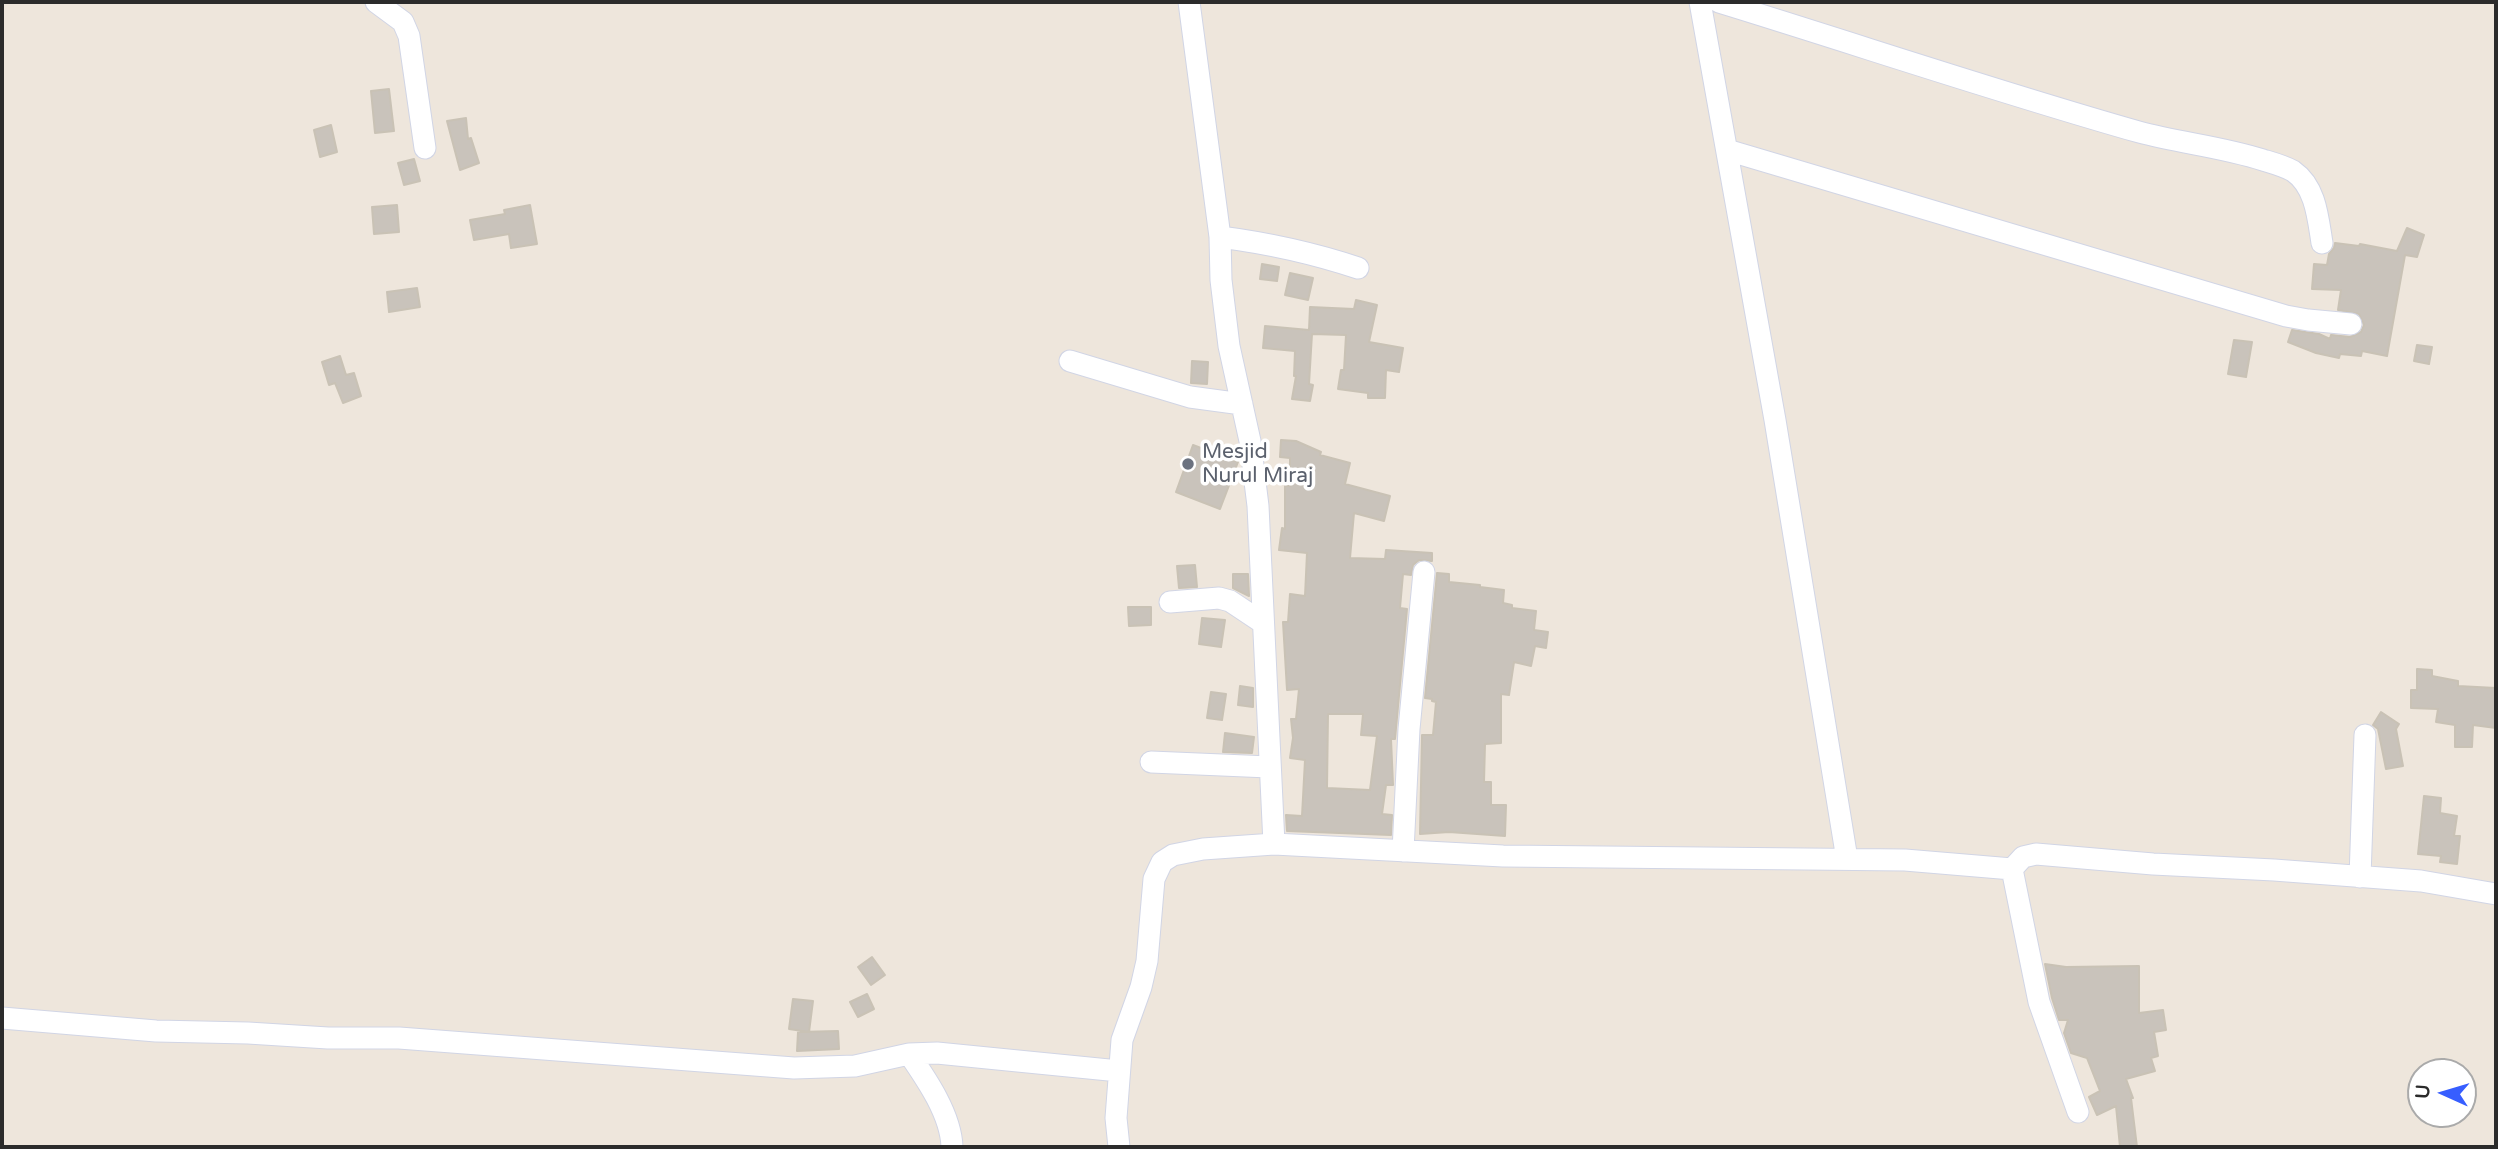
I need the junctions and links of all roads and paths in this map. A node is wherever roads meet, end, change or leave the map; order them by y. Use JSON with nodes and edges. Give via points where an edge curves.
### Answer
{"nodes":[{"id":1,"x":376,"y":2,"type":"edge"},
{"id":2,"x":1189,"y":2,"type":"edge"},
{"id":3,"x":1700,"y":2,"type":"edge"},
{"id":4,"x":1719,"y":2,"type":"edge"},
{"id":5,"x":425,"y":148,"type":"dead end"},
{"id":6,"x":1727,"y":150,"type":"junction"},
{"id":7,"x":1220,"y":237,"type":"junction"},
{"id":8,"x":2322,"y":243,"type":"dead end"},
{"id":9,"x":1358,"y":268,"type":"dead end"},
{"id":10,"x":2351,"y":324,"type":"dead end"},
{"id":11,"x":1070,"y":361,"type":"dead end"},
{"id":12,"x":1242,"y":404,"type":"junction"},
{"id":13,"x":1424,"y":572,"type":"dead end"},
{"id":14,"x":1170,"y":602,"type":"dead end"},
{"id":15,"x":1263,"y":623,"type":"junction"},
{"id":16,"x":2365,"y":735,"type":"dead end"},
{"id":17,"x":1151,"y":762,"type":"dead end"},
{"id":18,"x":1269,"y":768,"type":"junction"},
{"id":19,"x":1274,"y":844,"type":"junction"},
{"id":20,"x":1403,"y":851,"type":"junction"},
{"id":21,"x":1847,"y":859,"type":"junction"},
{"id":22,"x":2012,"y":869,"type":"junction"},
{"id":23,"x":2360,"y":877,"type":"junction"},
{"id":24,"x":2496,"y":894,"type":"edge"},
{"id":25,"x":2,"y":1018,"type":"edge"},
{"id":26,"x":909,"y":1054,"type":"junction"},
{"id":27,"x":1119,"y":1071,"type":"junction"},
{"id":28,"x":2078,"y":1112,"type":"dead end"},
{"id":29,"x":952,"y":1147,"type":"edge"},
{"id":30,"x":1119,"y":1147,"type":"edge"}],
"edges":[{"from":1,"to":5,"type":"street","via":[[403,22],[409,36]]},
{"from":2,"to":7,"type":"street"},
{"from":3,"to":6,"type":"street"},
{"from":4,"to":8,"type":"street","via":[[2129,129],[2275,163],[2293,171],[2304,183],[2314,201]]},
{"from":6,"to":10,"type":"street","via":[[2286,316]]},
{"from":6,"to":21,"type":"street"},
{"from":7,"to":9,"type":"street","via":[[1260,242]]},
{"from":7,"to":12,"type":"street","via":[[1229,346]]},
{"from":11,"to":12,"type":"street","via":[[1189,397]]},
{"from":12,"to":15,"type":"street","via":[[1258,506]]},
{"from":13,"to":20,"type":"street"},
{"from":14,"to":15,"type":"street","via":[[1219,598]]},
{"from":15,"to":18,"type":"street"},
{"from":16,"to":23,"type":"street"},
{"from":17,"to":18,"type":"street"},
{"from":18,"to":19,"type":"street"},
{"from":19,"to":20,"type":"street"},
{"from":19,"to":27,"type":"street","via":[[1180,853],[1169,856],[1158,868],[1147,961],[1122,1040]]},
{"from":20,"to":21,"type":"street"},
{"from":21,"to":22,"type":"street"},
{"from":22,"to":23,"type":"street","via":[[2023,857],[2036,854]]},
{"from":22,"to":28,"type":"street","via":[[2039,1002]]},
{"from":23,"to":24,"type":"street","via":[[2421,881]]},
{"from":25,"to":26,"type":"street","via":[[156,1031],[399,1038],[794,1068],[855,1066]]},
{"from":26,"to":27,"type":"street"},
{"from":26,"to":29,"type":"street","via":[[945,1114]]},
{"from":27,"to":30,"type":"street"}]}
